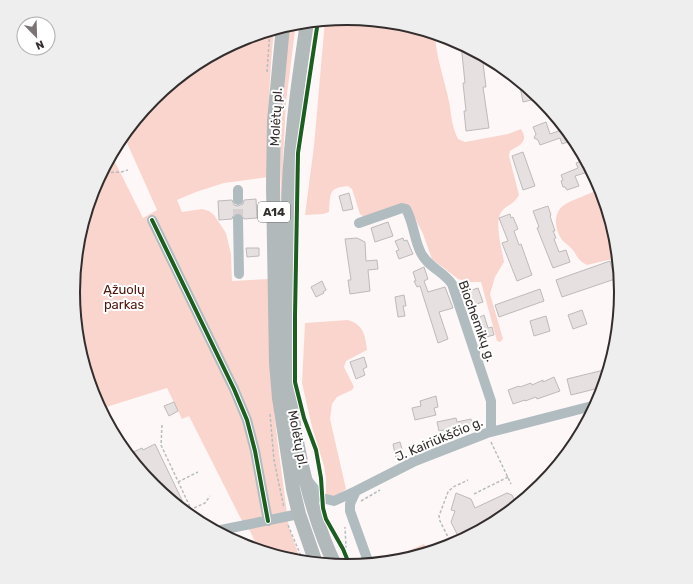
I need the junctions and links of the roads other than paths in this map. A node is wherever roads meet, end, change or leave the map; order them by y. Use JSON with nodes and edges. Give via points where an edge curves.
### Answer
{"nodes":[{"id":1,"x":306,"y":28,"type":"edge"},
{"id":2,"x":282,"y":33,"type":"edge"},
{"id":3,"x":238,"y":219,"type":"tunnel mouth"},
{"id":4,"x":152,"y":220,"type":"dead end"},
{"id":5,"x":359,"y":223,"type":"dead end"},
{"id":6,"x":239,"y":274,"type":"dead end"},
{"id":7,"x":587,"y":407,"type":"edge"},
{"id":8,"x":489,"y":432,"type":"junction"},
{"id":9,"x":305,"y":478,"type":"junction"},
{"id":10,"x":356,"y":491,"type":"junction"},
{"id":11,"x":299,"y":514,"type":"junction"},
{"id":12,"x":268,"y":521,"type":"junction"},
{"id":13,"x":225,"y":529,"type":"edge"},
{"id":14,"x":314,"y":557,"type":"edge"},
{"id":15,"x":332,"y":558,"type":"edge"},
{"id":16,"x":367,"y":558,"type":"edge"}],
"edges":[{"from":1,"to":9,"type":"highway","name":"Molėtų pl.","number":"A14","via":[[293,129],[287,215],[290,396]]},
{"from":2,"to":11,"type":"highway","name":"Molėtų pl.","number":"A14","via":[[274,121],[276,363],[283,426]]},
{"from":3,"to":6,"type":"street"},
{"from":4,"to":12,"type":"street","via":[[247,420]]},
{"from":5,"to":8,"type":"street","name":"Biochemikų g.","via":[[402,208],[406,209],[421,253],[452,284],[491,401]]},
{"from":7,"to":8,"type":"street","name":"J. Kairiūkščio g."},
{"from":8,"to":10,"type":"street","name":"J. Kairiūkščio g.","via":[[415,461]]},
{"from":9,"to":10,"type":"street","name":"J. Kairiūkščio g.","via":[[322,498],[328,500],[334,501]]},
{"from":9,"to":15,"type":"highway","name":"Molėtų pl.","number":"A14"},
{"from":10,"to":16,"type":"street","via":[[350,504],[350,512]]},
{"from":11,"to":12,"type":"street"},
{"from":11,"to":14,"type":"highway","name":"Molėtų pl.","number":"A14"},
{"from":12,"to":13,"type":"street"}]}
